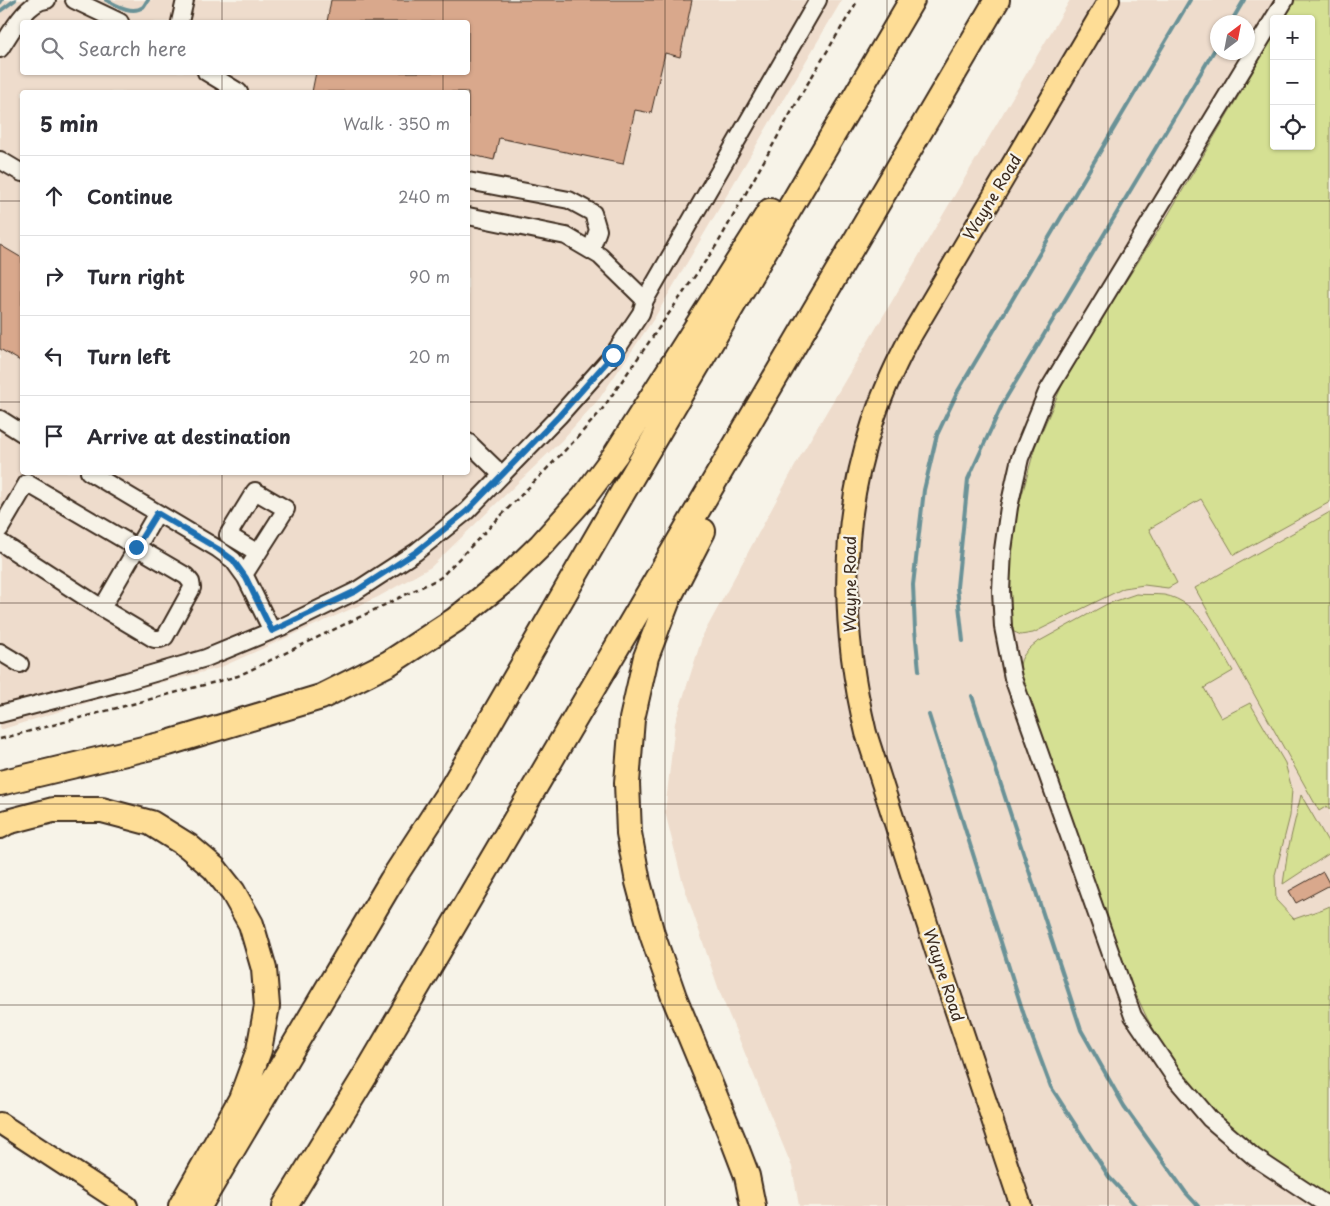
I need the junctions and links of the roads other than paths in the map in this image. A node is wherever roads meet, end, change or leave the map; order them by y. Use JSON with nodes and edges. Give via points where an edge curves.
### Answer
{"nodes":[{"id":1,"x":47,"y":0,"type":"edge"},
{"id":2,"x":74,"y":0,"type":"edge"},
{"id":3,"x":185,"y":0,"type":"edge"},
{"id":4,"x":818,"y":0,"type":"edge"},
{"id":5,"x":912,"y":0,"type":"edge"},
{"id":6,"x":997,"y":0,"type":"edge"},
{"id":7,"x":1109,"y":0,"type":"edge"},
{"id":8,"x":1285,"y":0,"type":"edge"},
{"id":9,"x":116,"y":20,"type":"edge"},
{"id":10,"x":180,"y":20,"type":"edge"},
{"id":11,"x":894,"y":30,"type":"junction"},
{"id":12,"x":0,"y":49,"type":"edge"},
{"id":13,"x":961,"y":62,"type":"junction"},
{"id":14,"x":211,"y":75,"type":"edge"},
{"id":15,"x":236,"y":90,"type":"edge"},
{"id":16,"x":0,"y":160,"type":"edge"},
{"id":17,"x":20,"y":172,"type":"edge"},
{"id":18,"x":470,"y":180,"type":"edge"},
{"id":19,"x":470,"y":216,"type":"edge"},
{"id":20,"x":591,"y":250,"type":"junction"},
{"id":21,"x":645,"y":300,"type":"junction"},
{"id":22,"x":0,"y":419,"type":"edge"},
{"id":23,"x":20,"y":432,"type":"edge"},
{"id":24,"x":470,"y":444,"type":"edge"},
{"id":25,"x":94,"y":475,"type":"edge"},
{"id":26,"x":502,"y":475,"type":"junction"},
{"id":27,"x":30,"y":478,"type":"edge"},
{"id":28,"x":157,"y":513,"type":"junction"},
{"id":29,"x":0,"y":529,"type":"edge"},
{"id":30,"x":0,"y":542,"type":"edge"},
{"id":31,"x":136,"y":547,"type":"junction"},
{"id":32,"x":258,"y":554,"type":"dead end"},
{"id":33,"x":244,"y":575,"type":"junction"},
{"id":34,"x":102,"y":608,"type":"junction"},
{"id":35,"x":272,"y":631,"type":"junction"},
{"id":36,"x":0,"y":652,"type":"edge"},
{"id":37,"x":20,"y":664,"type":"dead end"},
{"id":38,"x":0,"y":714,"type":"edge"},
{"id":39,"x":0,"y":783,"type":"edge"},
{"id":40,"x":0,"y":826,"type":"edge"},
{"id":41,"x":368,"y":1071,"type":"junction"},
{"id":42,"x":0,"y":1123,"type":"edge"},
{"id":43,"x":127,"y":1206,"type":"edge"},
{"id":44,"x":181,"y":1206,"type":"edge"},
{"id":45,"x":199,"y":1206,"type":"edge"},
{"id":46,"x":285,"y":1206,"type":"edge"},
{"id":47,"x":301,"y":1206,"type":"edge"},
{"id":48,"x":753,"y":1206,"type":"edge"},
{"id":49,"x":1021,"y":1206,"type":"edge"},
{"id":50,"x":1330,"y":1206,"type":"edge"}],
"edges":[{"from":1,"to":12,"type":"lane","via":[[24,12]]},
{"from":2,"to":9,"type":"lane"},
{"from":3,"to":10,"type":"lane"},
{"from":4,"to":21,"type":"lane"},
{"from":5,"to":11,"type":"highway"},
{"from":6,"to":13,"type":"highway"},
{"from":7,"to":49,"type":"main road","name":"Wayne Road","via":[[901,354],[866,444],[848,543],[847,604],[851,655],[866,733]]},
{"from":8,"to":50,"type":"lane","via":[[1047,392],[1020,458],[1010,507],[1003,550],[1002,627],[1013,678],[1133,1016],[1174,1078],[1210,1119],[1254,1157]]},
{"from":11,"to":39,"type":"highway","via":[[790,180],[616,454],[584,497],[505,580],[455,620],[389,663],[321,697],[168,743]]},
{"from":11,"to":45,"type":"highway","via":[[453,786],[392,880]]},
{"from":13,"to":41,"type":"highway"},
{"from":13,"to":48,"type":"highway","via":[[890,206],[668,597],[646,657],[632,719],[627,783],[629,833],[638,882],[674,996],[747,1176]]},
{"from":14,"to":15,"type":"lane"},
{"from":16,"to":17,"type":"lane"},
{"from":18,"to":20,"type":"lane","via":[[569,200],[593,213],[598,230]]},
{"from":19,"to":20,"type":"lane","via":[[566,236]]},
{"from":20,"to":21,"type":"lane"},
{"from":21,"to":26,"type":"lane","via":[[613,355]]},
{"from":22,"to":23,"type":"lane"},
{"from":24,"to":26,"type":"lane"},
{"from":25,"to":28,"type":"lane"},
{"from":26,"to":35,"type":"lane","via":[[467,511],[416,552],[356,591]]},
{"from":27,"to":29,"type":"lane"},
{"from":27,"to":31,"type":"lane"},
{"from":28,"to":31,"type":"lane"},
{"from":28,"to":33,"type":"lane","via":[[218,549],[233,560]]},
{"from":30,"to":34,"type":"lane"},
{"from":31,"to":34,"type":"lane"},
{"from":31,"to":34,"type":"lane","via":[[191,582],[192,588],[165,637],[154,639]]},
{"from":32,"to":33,"type":"lane"},
{"from":33,"to":35,"type":"lane"},
{"from":35,"to":38,"type":"lane","via":[[206,658]]},
{"from":36,"to":37,"type":"lane"},
{"from":40,"to":44,"type":"highway","via":[[53,810],[102,810],[151,823],[188,846],[214,868],[233,892],[251,924],[264,969],[267,1006],[259,1050],[241,1098]]},
{"from":41,"to":46,"type":"highway"},
{"from":41,"to":47,"type":"highway"},
{"from":42,"to":43,"type":"main road"}]}
